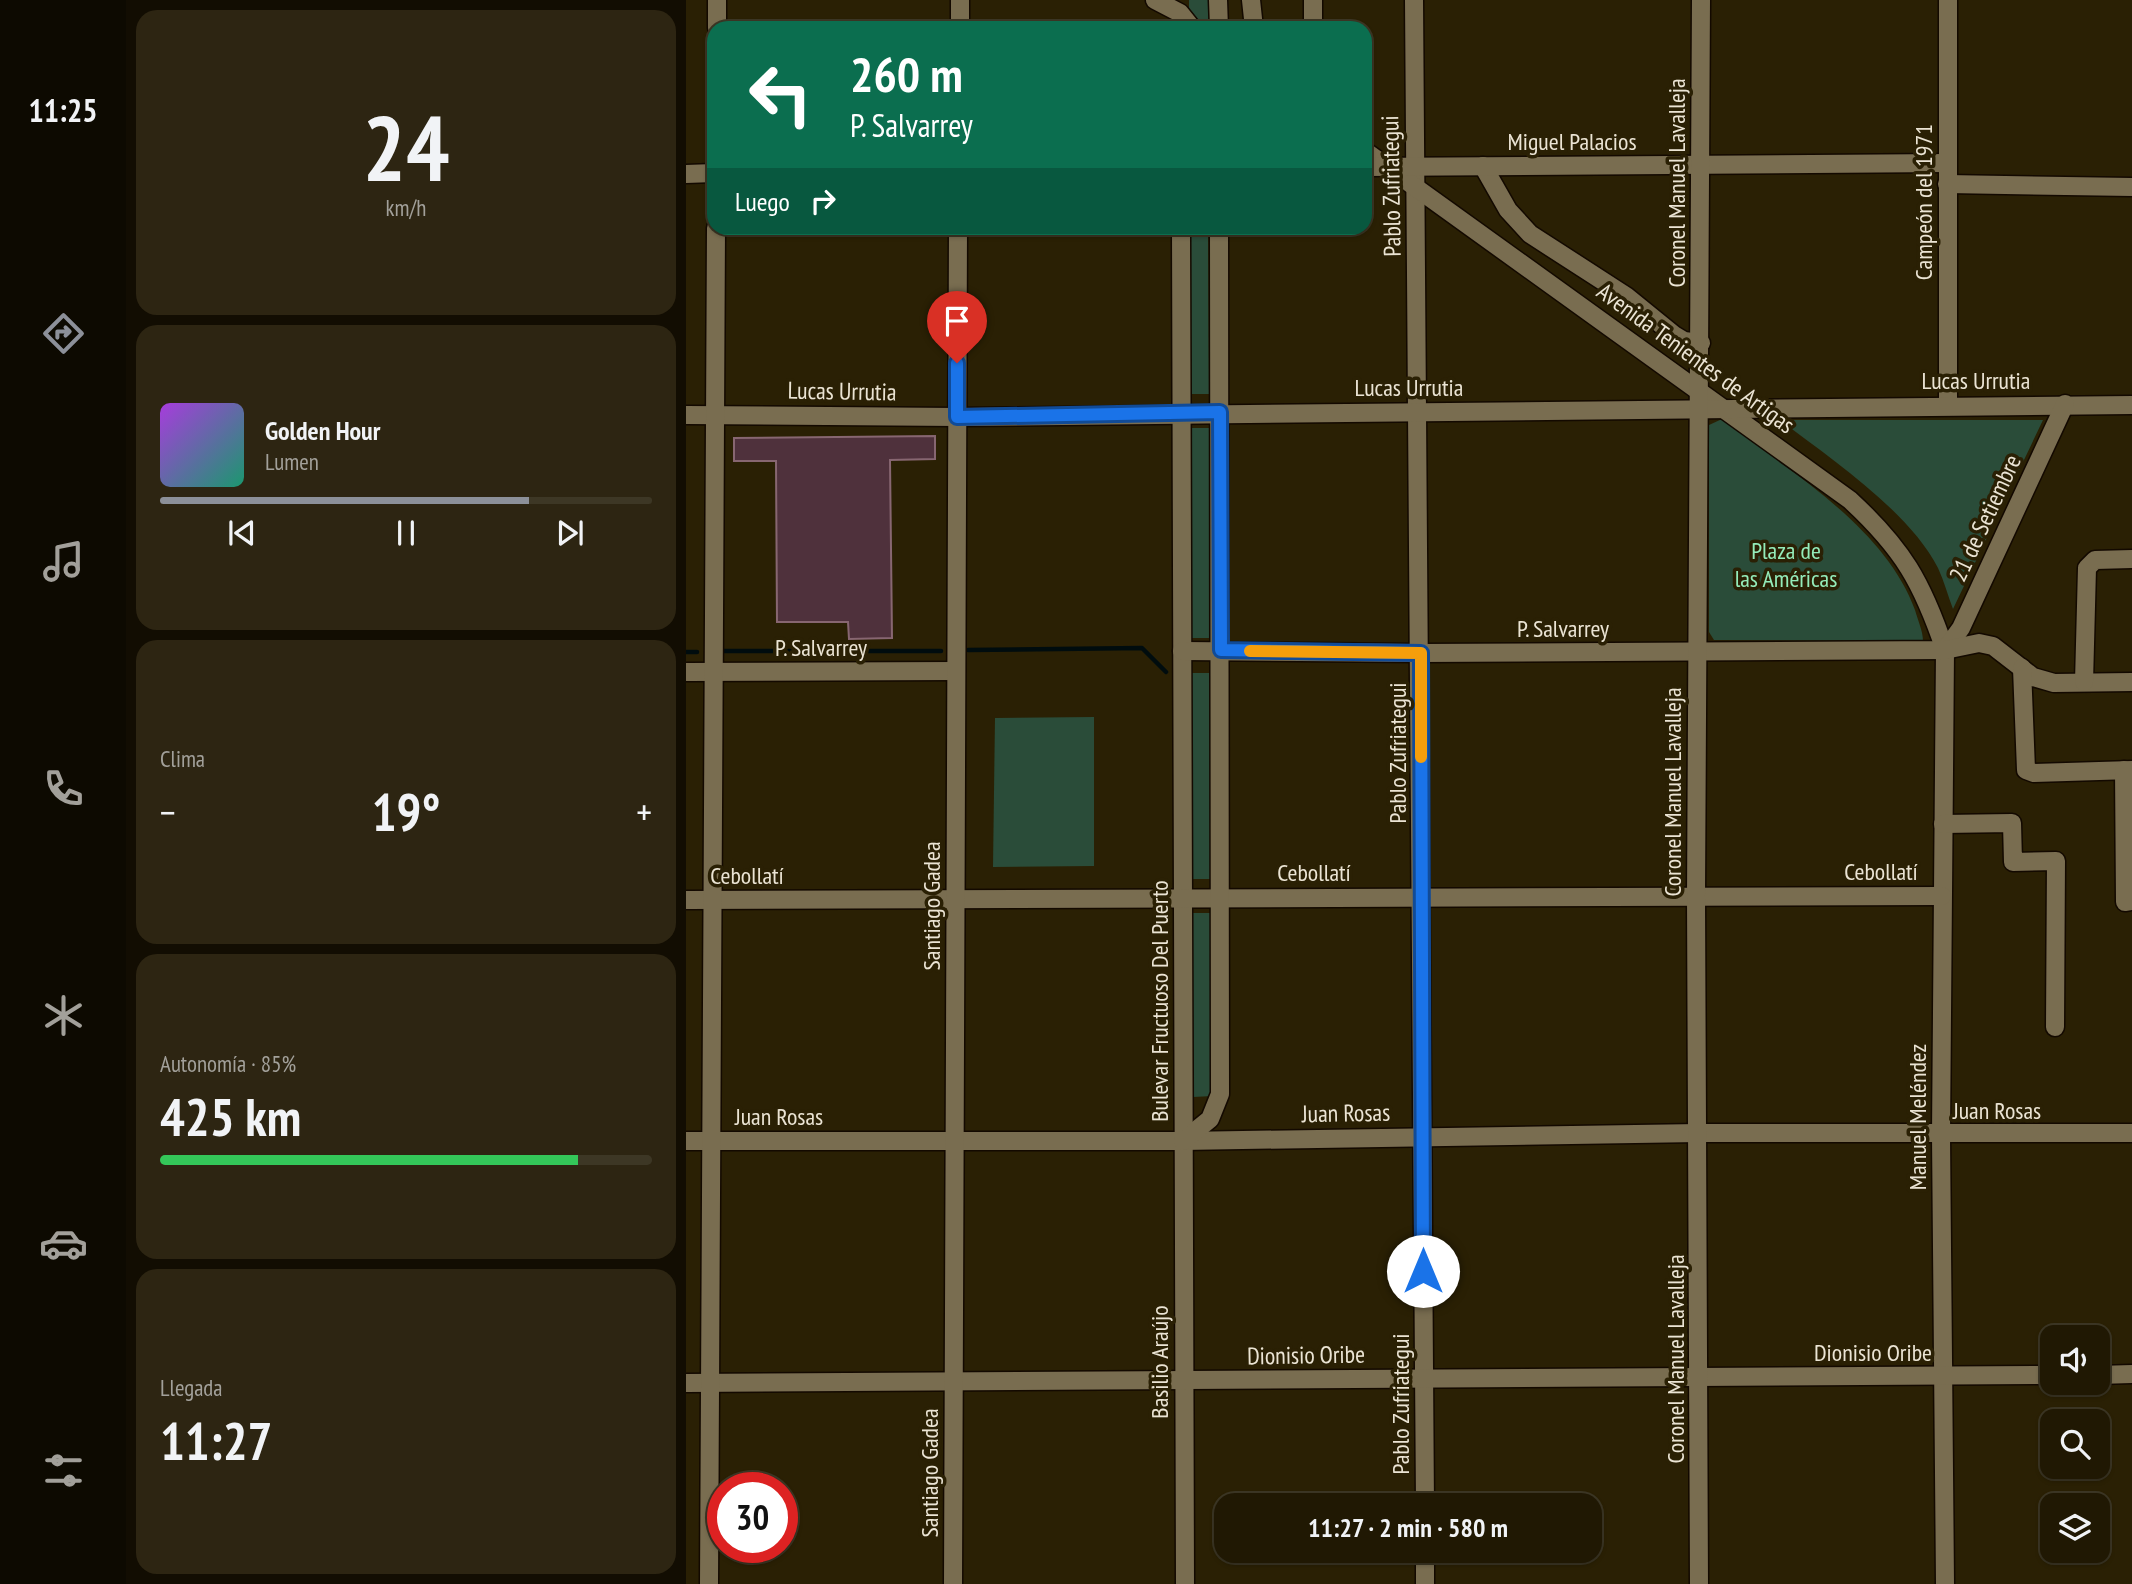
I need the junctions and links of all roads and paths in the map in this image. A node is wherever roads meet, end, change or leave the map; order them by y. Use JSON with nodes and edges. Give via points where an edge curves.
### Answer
{"nodes":[{"id":1,"x":717,"y":0,"type":"edge"},
{"id":2,"x":960,"y":0,"type":"edge"},
{"id":3,"x":1155,"y":0,"type":"edge"},
{"id":4,"x":1218,"y":0,"type":"edge"},
{"id":5,"x":1251,"y":0,"type":"edge"},
{"id":6,"x":1313,"y":0,"type":"edge"},
{"id":7,"x":1414,"y":0,"type":"edge"},
{"id":8,"x":1701,"y":0,"type":"edge"},
{"id":9,"x":1948,"y":0,"type":"edge"},
{"id":10,"x":1179,"y":14,"type":"edge"},
{"id":11,"x":717,"y":21,"type":"edge"},
{"id":12,"x":960,"y":21,"type":"edge"},
{"id":13,"x":1219,"y":21,"type":"edge"},
{"id":14,"x":1253,"y":21,"type":"edge"},
{"id":15,"x":1313,"y":21,"type":"edge"},
{"id":16,"x":1372,"y":156,"type":"edge"},
{"id":17,"x":1947,"y":163,"type":"junction"},
{"id":18,"x":1700,"y":165,"type":"junction"},
{"id":19,"x":1483,"y":166,"type":"junction"},
{"id":20,"x":1372,"y":167,"type":"edge"},
{"id":21,"x":1387,"y":167,"type":"junction"},
{"id":22,"x":1415,"y":167,"type":"junction"},
{"id":23,"x":707,"y":173,"type":"edge"},
{"id":24,"x":686,"y":174,"type":"edge"},
{"id":25,"x":1947,"y":184,"type":"junction"},
{"id":26,"x":2132,"y":187,"type":"edge"},
{"id":27,"x":1415,"y":188,"type":"junction"},
{"id":28,"x":716,"y":235,"type":"edge"},
{"id":29,"x":958,"y":235,"type":"edge"},
{"id":30,"x":1181,"y":235,"type":"edge"},
{"id":31,"x":1219,"y":235,"type":"edge"},
{"id":32,"x":1701,"y":343,"type":"junction"},
{"id":33,"x":1700,"y":391,"type":"junction"},
{"id":34,"x":2065,"y":404,"type":"junction"},
{"id":35,"x":1948,"y":405,"type":"junction"},
{"id":36,"x":2132,"y":405,"type":"edge"},
{"id":37,"x":1726,"y":409,"type":"junction"},
{"id":38,"x":1700,"y":410,"type":"junction"},
{"id":39,"x":1419,"y":411,"type":"junction"},
{"id":40,"x":1181,"y":412,"type":"junction"},
{"id":41,"x":1220,"y":412,"type":"junction"},
{"id":42,"x":686,"y":415,"type":"edge"},
{"id":43,"x":714,"y":415,"type":"junction"},
{"id":44,"x":957,"y":417,"type":"junction"},
{"id":45,"x":2132,"y":559,"type":"edge"},
{"id":46,"x":1221,"y":650,"type":"junction"},
{"id":47,"x":1945,"y":650,"type":"junction"},
{"id":48,"x":1182,"y":651,"type":"junction"},
{"id":49,"x":1697,"y":652,"type":"junction"},
{"id":50,"x":1421,"y":653,"type":"junction"},
{"id":51,"x":2022,"y":667,"type":"junction"},
{"id":52,"x":956,"y":671,"type":"junction"},
{"id":53,"x":686,"y":672,"type":"edge"},
{"id":54,"x":712,"y":672,"type":"junction"},
{"id":55,"x":2132,"y":681,"type":"edge"},
{"id":56,"x":2084,"y":682,"type":"junction"},
{"id":57,"x":2128,"y":770,"type":"edge"},
{"id":58,"x":1943,"y":824,"type":"junction"},
{"id":59,"x":1942,"y":895,"type":"junction"},
{"id":60,"x":1183,"y":897,"type":"junction"},
{"id":61,"x":1221,"y":897,"type":"junction"},
{"id":62,"x":1421,"y":897,"type":"junction"},
{"id":63,"x":1696,"y":897,"type":"junction"},
{"id":64,"x":956,"y":899,"type":"junction"},
{"id":65,"x":686,"y":900,"type":"edge"},
{"id":66,"x":711,"y":900,"type":"junction"},
{"id":67,"x":2132,"y":901,"type":"edge"},
{"id":68,"x":2055,"y":1027,"type":"dead end"},
{"id":69,"x":1699,"y":1133,"type":"junction"},
{"id":70,"x":2132,"y":1133,"type":"edge"},
{"id":71,"x":1941,"y":1135,"type":"junction"},
{"id":72,"x":1423,"y":1137,"type":"junction"},
{"id":73,"x":955,"y":1139,"type":"junction"},
{"id":74,"x":686,"y":1141,"type":"edge"},
{"id":75,"x":711,"y":1141,"type":"junction"},
{"id":76,"x":1183,"y":1141,"type":"junction"},
{"id":77,"x":2132,"y":1374,"type":"edge"},
{"id":78,"x":2040,"y":1375,"type":"edge"},
{"id":79,"x":2110,"y":1375,"type":"edge"},
{"id":80,"x":1943,"y":1376,"type":"junction"},
{"id":81,"x":1699,"y":1377,"type":"junction"},
{"id":82,"x":1424,"y":1378,"type":"junction"},
{"id":83,"x":954,"y":1380,"type":"junction"},
{"id":84,"x":1184,"y":1381,"type":"junction"},
{"id":85,"x":710,"y":1382,"type":"junction"},
{"id":86,"x":686,"y":1383,"type":"edge"},
{"id":87,"x":1425,"y":1493,"type":"edge"},
{"id":88,"x":1425,"y":1563,"type":"edge"},
{"id":89,"x":709,"y":1584,"type":"edge"},
{"id":90,"x":953,"y":1584,"type":"edge"},
{"id":91,"x":1185,"y":1584,"type":"edge"},
{"id":92,"x":1426,"y":1584,"type":"edge"},
{"id":93,"x":1699,"y":1584,"type":"edge"},
{"id":94,"x":1945,"y":1584,"type":"edge"}],
"edges":[{"from":1,"to":11,"type":"street"},
{"from":2,"to":12,"type":"street"},
{"from":3,"to":10,"type":"street"},
{"from":4,"to":13,"type":"street"},
{"from":5,"to":14,"type":"street"},
{"from":6,"to":15,"type":"street"},
{"from":7,"to":22,"type":"street","name":"Pablo Zufriategui"},
{"from":8,"to":18,"type":"street","name":"Coronel Manuel Lavalleja"},
{"from":9,"to":17,"type":"street","name":"Campeón del 1971"},
{"from":16,"to":21,"type":"street","name":"Avenida Tenientes de Artigas"},
{"from":17,"to":18,"type":"street","name":"Miguel Palacios"},
{"from":17,"to":25,"type":"street","name":"Campeón del 1971"},
{"from":18,"to":19,"type":"street","name":"Miguel Palacios"},
{"from":18,"to":32,"type":"street","name":"Coronel Manuel Lavalleja"},
{"from":19,"to":22,"type":"street","name":"Miguel Palacios"},
{"from":19,"to":32,"type":"street","via":[[1508,210],[1530,234],[1626,296],[1674,335]]},
{"from":20,"to":21,"type":"street","name":"Miguel Palacios"},
{"from":21,"to":22,"type":"street","name":"Miguel Palacios"},
{"from":21,"to":27,"type":"street","name":"Avenida Tenientes de Artigas"},
{"from":22,"to":27,"type":"street","name":"Pablo Zufriategui"},
{"from":23,"to":24,"type":"street"},
{"from":25,"to":26,"type":"street"},
{"from":25,"to":35,"type":"street","name":"Campeón del 1971"},
{"from":27,"to":33,"type":"street","name":"Avenida Tenientes de Artigas"},
{"from":27,"to":39,"type":"street","name":"Pablo Zufriategui"},
{"from":28,"to":43,"type":"street"},
{"from":29,"to":44,"type":"street","name":"Santiago Gadea"},
{"from":30,"to":40,"type":"street","name":"Bulevar Fructuoso Del Puerto"},
{"from":31,"to":41,"type":"street","name":"Bulevar Fructuoso Del Puerto"},
{"from":32,"to":33,"type":"street","name":"Coronel Manuel Lavalleja"},
{"from":33,"to":37,"type":"street","name":"Avenida Tenientes de Artigas"},
{"from":33,"to":38,"type":"street","name":"Coronel Manuel Lavalleja"},
{"from":34,"to":35,"type":"street","name":"Lucas Urrutia"},
{"from":34,"to":36,"type":"street","name":"Lucas Urrutia"},
{"from":34,"to":47,"type":"street","name":"21 de Setiembre","via":[[1961,628]]},
{"from":35,"to":37,"type":"street","name":"Lucas Urrutia"},
{"from":37,"to":38,"type":"street","name":"Lucas Urrutia"},
{"from":37,"to":47,"type":"street","name":"Avenida Tenientes de Artigas","via":[[1850,500],[1885,532],[1913,570]]},
{"from":38,"to":39,"type":"street","name":"Lucas Urrutia"},
{"from":38,"to":49,"type":"street","name":"Coronel Manuel Lavalleja"},
{"from":39,"to":41,"type":"street","name":"Lucas Urrutia"},
{"from":39,"to":50,"type":"street","name":"Pablo Zufriategui"},
{"from":40,"to":41,"type":"street","name":"Lucas Urrutia"},
{"from":40,"to":44,"type":"street","name":"Lucas Urrutia"},
{"from":40,"to":48,"type":"street","name":"Bulevar Fructuoso Del Puerto"},
{"from":41,"to":46,"type":"street","name":"Bulevar Fructuoso Del Puerto"},
{"from":42,"to":43,"type":"street","name":"Lucas Urrutia"},
{"from":43,"to":44,"type":"street","name":"Lucas Urrutia"},
{"from":43,"to":54,"type":"street"},
{"from":44,"to":52,"type":"street","name":"Santiago Gadea"},
{"from":45,"to":56,"type":"street","via":[[2095,560],[2087,569]]},
{"from":46,"to":48,"type":"street","name":"P. Salvarrey"},
{"from":46,"to":50,"type":"street","name":"P. Salvarrey"},
{"from":46,"to":61,"type":"street","name":"Bulevar Fructuoso Del Puerto"},
{"from":47,"to":49,"type":"street","name":"P. Salvarrey"},
{"from":47,"to":51,"type":"street","name":"P. Salvarrey","via":[[1979,643],[1993,646]]},
{"from":47,"to":58,"type":"street","name":"Manuel Meléndez"},
{"from":48,"to":60,"type":"street","name":"Bulevar Fructuoso Del Puerto"},
{"from":49,"to":50,"type":"street","name":"P. Salvarrey"},
{"from":49,"to":63,"type":"street","name":"Coronel Manuel Lavalleja"},
{"from":50,"to":62,"type":"street","name":"Pablo Zufriategui"},
{"from":51,"to":56,"type":"street","name":"P. Salvarrey","via":[[2042,681]]},
{"from":51,"to":57,"type":"street","via":[[2026,770]]},
{"from":52,"to":54,"type":"street","name":"P. Salvarrey"},
{"from":52,"to":64,"type":"street","name":"Santiago Gadea"},
{"from":53,"to":54,"type":"street","name":"P. Salvarrey"},
{"from":54,"to":66,"type":"street"},
{"from":55,"to":56,"type":"street","name":"P. Salvarrey"},
{"from":57,"to":67,"type":"street","via":[[2126,902]]},
{"from":58,"to":59,"type":"street","name":"Manuel Meléndez"},
{"from":58,"to":68,"type":"street","via":[[2012,823],[2013,862],[2056,861]]},
{"from":59,"to":63,"type":"street","name":"Cebollatí"},
{"from":59,"to":71,"type":"street","name":"Manuel Meléndez"},
{"from":60,"to":61,"type":"street","name":"Cebollatí"},
{"from":60,"to":64,"type":"street","name":"Cebollatí"},
{"from":60,"to":76,"type":"street","name":"Bulevar Fructuoso Del Puerto"},
{"from":61,"to":62,"type":"street","name":"Cebollatí"},
{"from":61,"to":76,"type":"street","name":"Bulevar Fructuoso Del Puerto","via":[[1220,1094],[1210,1119]]},
{"from":62,"to":63,"type":"street","name":"Cebollatí"},
{"from":62,"to":72,"type":"street","name":"Pablo Zufriategui"},
{"from":63,"to":69,"type":"street","name":"Coronel Manuel Lavalleja"},
{"from":64,"to":66,"type":"street","name":"Cebollatí"},
{"from":64,"to":73,"type":"street","name":"Santiago Gadea"},
{"from":65,"to":66,"type":"street","name":"Cebollatí"},
{"from":66,"to":75,"type":"street"},
{"from":69,"to":71,"type":"street","name":"Juan Rosas"},
{"from":69,"to":72,"type":"street","name":"Juan Rosas"},
{"from":69,"to":81,"type":"street","name":"Coronel Manuel Lavalleja"},
{"from":70,"to":71,"type":"street","name":"Juan Rosas"},
{"from":71,"to":80,"type":"street","name":"Manuel Meléndez"},
{"from":72,"to":76,"type":"street","name":"Juan Rosas"},
{"from":72,"to":82,"type":"street","name":"Pablo Zufriategui"},
{"from":73,"to":75,"type":"street","name":"Juan Rosas"},
{"from":73,"to":76,"type":"street","name":"Juan Rosas"},
{"from":73,"to":83,"type":"street","name":"Santiago Gadea"},
{"from":74,"to":75,"type":"street","name":"Juan Rosas"},
{"from":75,"to":85,"type":"street"},
{"from":76,"to":84,"type":"street","name":"Basilio Araújo"},
{"from":77,"to":79,"type":"street"},
{"from":78,"to":80,"type":"street","name":"Dionisio Oribe"},
{"from":80,"to":81,"type":"street","name":"Dionisio Oribe"},
{"from":80,"to":94,"type":"street","name":"Manuel Meléndez"},
{"from":81,"to":82,"type":"street","name":"Dionisio Oribe"},
{"from":81,"to":93,"type":"street","name":"Coronel Manuel Lavalleja"},
{"from":82,"to":84,"type":"street","name":"Dionisio Oribe"},
{"from":82,"to":87,"type":"street","name":"Pablo Zufriategui"},
{"from":83,"to":84,"type":"street","name":"Dionisio Oribe"},
{"from":83,"to":85,"type":"street","name":"Dionisio Oribe"},
{"from":83,"to":90,"type":"street","name":"Santiago Gadea"},
{"from":84,"to":91,"type":"street","name":"Basilio Araújo"},
{"from":85,"to":86,"type":"street","name":"Dionisio Oribe"},
{"from":85,"to":89,"type":"street"},
{"from":88,"to":92,"type":"street"}]}
